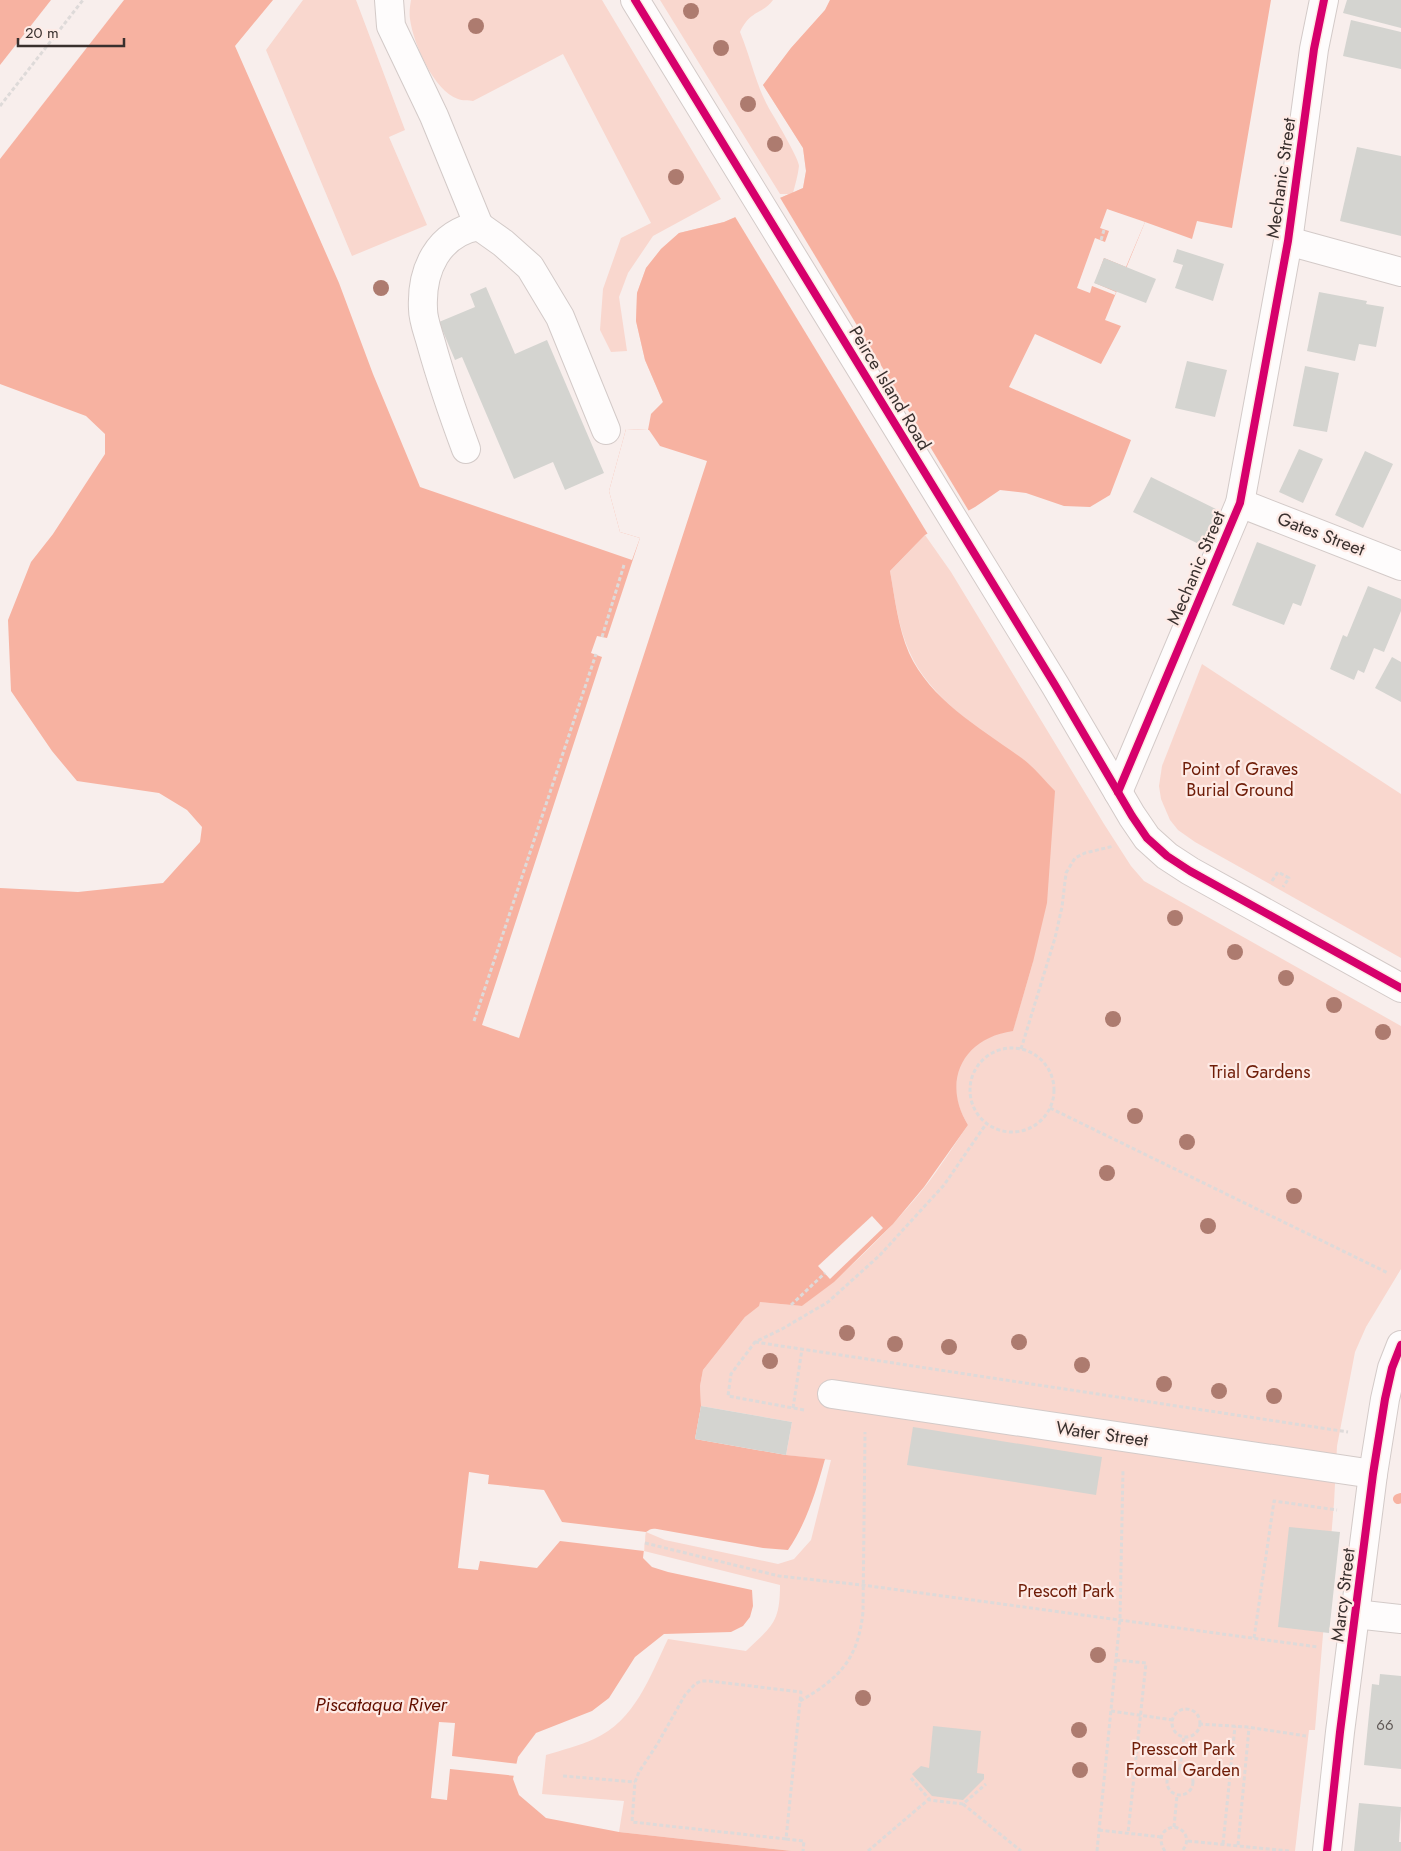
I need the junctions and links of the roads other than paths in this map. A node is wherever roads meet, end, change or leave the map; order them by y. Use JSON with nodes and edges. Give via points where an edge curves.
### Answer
{"nodes":[{"id":1,"x":389,"y":0,"type":"edge"},
{"id":2,"x":636,"y":0,"type":"edge"},
{"id":3,"x":1324,"y":0,"type":"edge"},
{"id":4,"x":479,"y":226,"type":"junction"},
{"id":5,"x":1288,"y":241,"type":"junction"},
{"id":6,"x":1401,"y":272,"type":"edge"},
{"id":7,"x":606,"y":430,"type":"dead end"},
{"id":8,"x":466,"y":449,"type":"dead end"},
{"id":9,"x":1240,"y":503,"type":"junction"},
{"id":10,"x":1401,"y":566,"type":"edge"},
{"id":11,"x":1118,"y":792,"type":"junction"},
{"id":12,"x":1401,"y":988,"type":"edge"},
{"id":13,"x":1401,"y":1345,"type":"edge"},
{"id":14,"x":832,"y":1394,"type":"dead end"},
{"id":15,"x":1373,"y":1474,"type":"junction"},
{"id":16,"x":1355,"y":1614,"type":"junction"},
{"id":17,"x":1401,"y":1620,"type":"edge"},
{"id":18,"x":1328,"y":1851,"type":"edge"}],
"edges":[{"from":1,"to":4,"type":"street","via":[[392,26],[434,116]]},
{"from":2,"to":11,"type":"street","name":"Peirce Island Road"},
{"from":3,"to":5,"type":"street","name":"Mechanic Street","via":[[1314,49]]},
{"from":4,"to":7,"type":"street","via":[[530,268],[560,317]]},
{"from":4,"to":8,"type":"street","via":[[466,228],[449,239],[428,265],[423,284],[423,311],[436,361]]},
{"from":5,"to":6,"type":"street"},
{"from":5,"to":9,"type":"street","name":"Mechanic Street"},
{"from":9,"to":10,"type":"street","name":"Gates Street"},
{"from":9,"to":11,"type":"street","name":"Mechanic Street"},
{"from":11,"to":12,"type":"street","via":[[1147,838],[1167,856]]},
{"from":13,"to":15,"type":"street","name":"Marcy Street","via":[[1392,1368]]},
{"from":14,"to":15,"type":"street","name":"Water Street"},
{"from":15,"to":16,"type":"street","name":"Marcy Street"},
{"from":16,"to":17,"type":"street"},
{"from":16,"to":18,"type":"street","name":"Marcy Street"}]}
